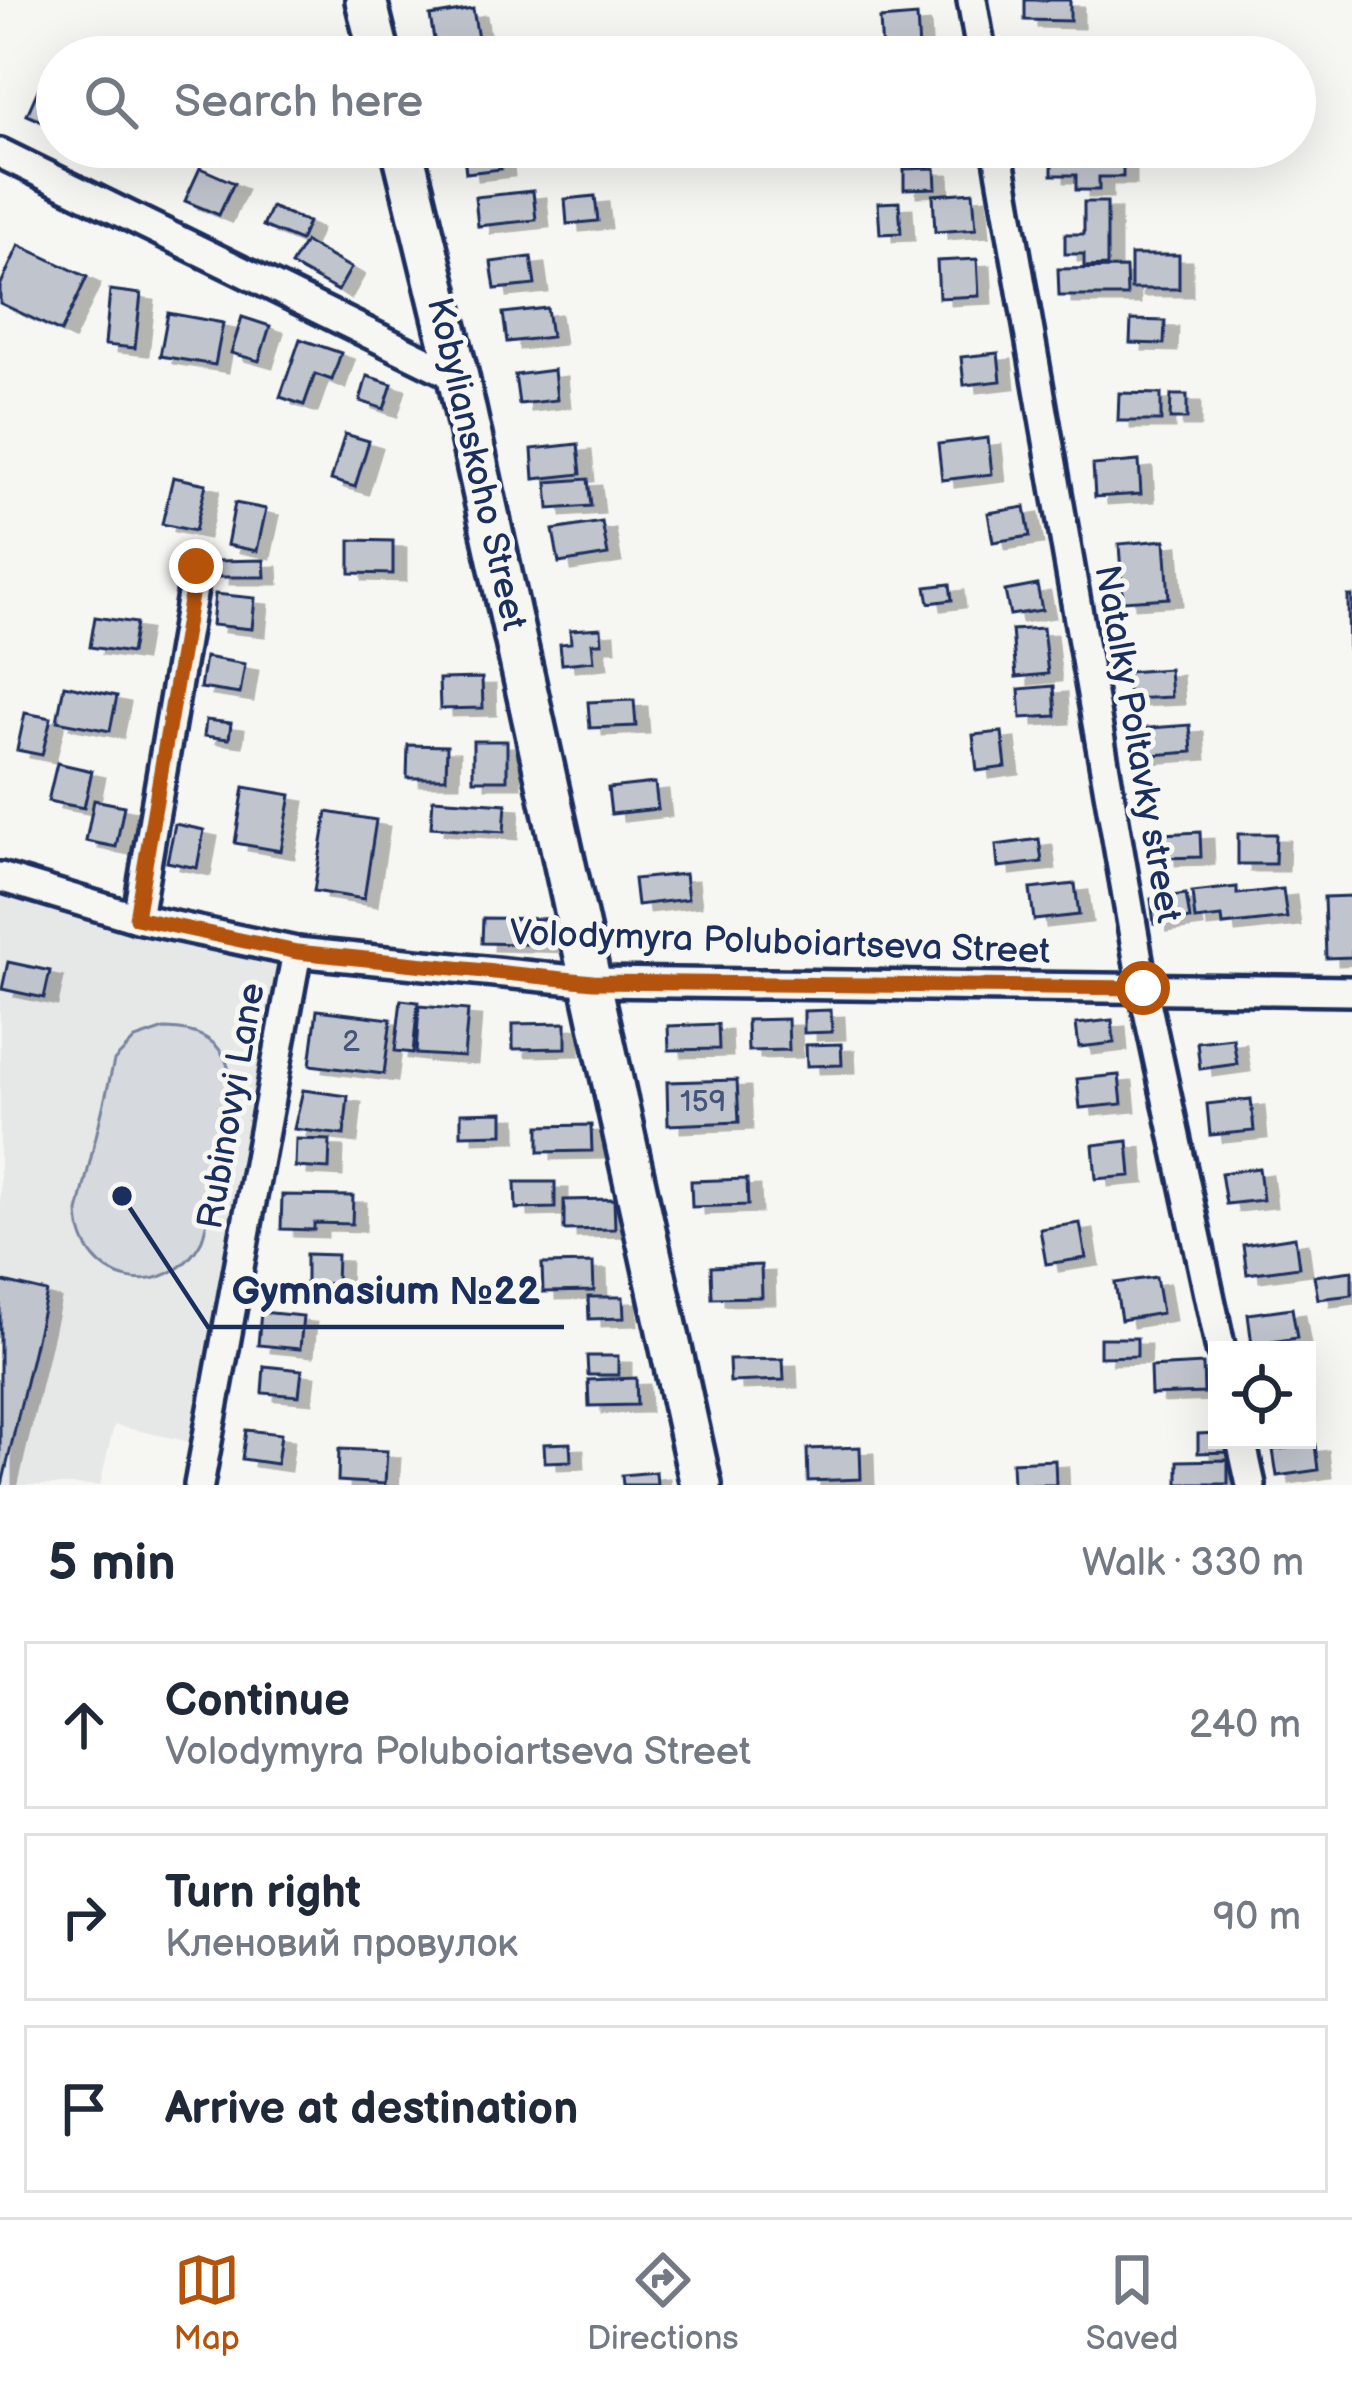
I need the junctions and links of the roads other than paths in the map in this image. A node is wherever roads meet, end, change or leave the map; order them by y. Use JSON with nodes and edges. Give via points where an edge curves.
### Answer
{"nodes":[{"id":1,"x":366,"y":0,"type":"edge"},
{"id":2,"x":972,"y":0,"type":"edge"},
{"id":3,"x":375,"y":36,"type":"edge"},
{"id":4,"x":978,"y":36,"type":"edge"},
{"id":5,"x":0,"y":153,"type":"edge"},
{"id":6,"x":407,"y":168,"type":"edge"},
{"id":7,"x":1001,"y":168,"type":"edge"},
{"id":8,"x":458,"y":377,"type":"junction"},
{"id":9,"x":196,"y":566,"type":"dead end"},
{"id":10,"x":0,"y":877,"type":"edge"},
{"id":11,"x":136,"y":918,"type":"junction"},
{"id":12,"x":297,"y":952,"type":"junction"},
{"id":13,"x":593,"y":982,"type":"junction"},
{"id":14,"x":1143,"y":988,"type":"junction"},
{"id":15,"x":1352,"y":991,"type":"edge"},
{"id":16,"x":1219,"y":1341,"type":"edge"},
{"id":17,"x":1243,"y":1449,"type":"edge"},
{"id":18,"x":199,"y":1485,"type":"edge"},
{"id":19,"x":701,"y":1485,"type":"edge"},
{"id":20,"x":1250,"y":1485,"type":"edge"}],
"edges":[{"from":1,"to":3,"type":"main road"},
{"from":2,"to":4,"type":"street"},
{"from":5,"to":8,"type":"street"},
{"from":6,"to":8,"type":"main road","name":"Kobylianskoho Street"},
{"from":7,"to":14,"type":"street","name":"Natalky Poltavky street"},
{"from":8,"to":13,"type":"main road","name":"Kobylianskoho Street"},
{"from":9,"to":11,"type":"street"},
{"from":10,"to":11,"type":"street","name":"Volodymyra Poluboiartseva Street"},
{"from":11,"to":12,"type":"street","name":"Volodymyra Poluboiartseva Street"},
{"from":12,"to":13,"type":"street","name":"Volodymyra Poluboiartseva Street"},
{"from":12,"to":18,"type":"street","name":"Rubinovyi Lane"},
{"from":13,"to":14,"type":"street","name":"Volodymyra Poluboiartseva Street"},
{"from":13,"to":19,"type":"main road","name":"Kobylianskoho Street"},
{"from":14,"to":15,"type":"street","name":"Volodymyra Poluboiartseva Street"},
{"from":14,"to":16,"type":"street","name":"Natalky Poltavky street"},
{"from":17,"to":20,"type":"street"}]}
